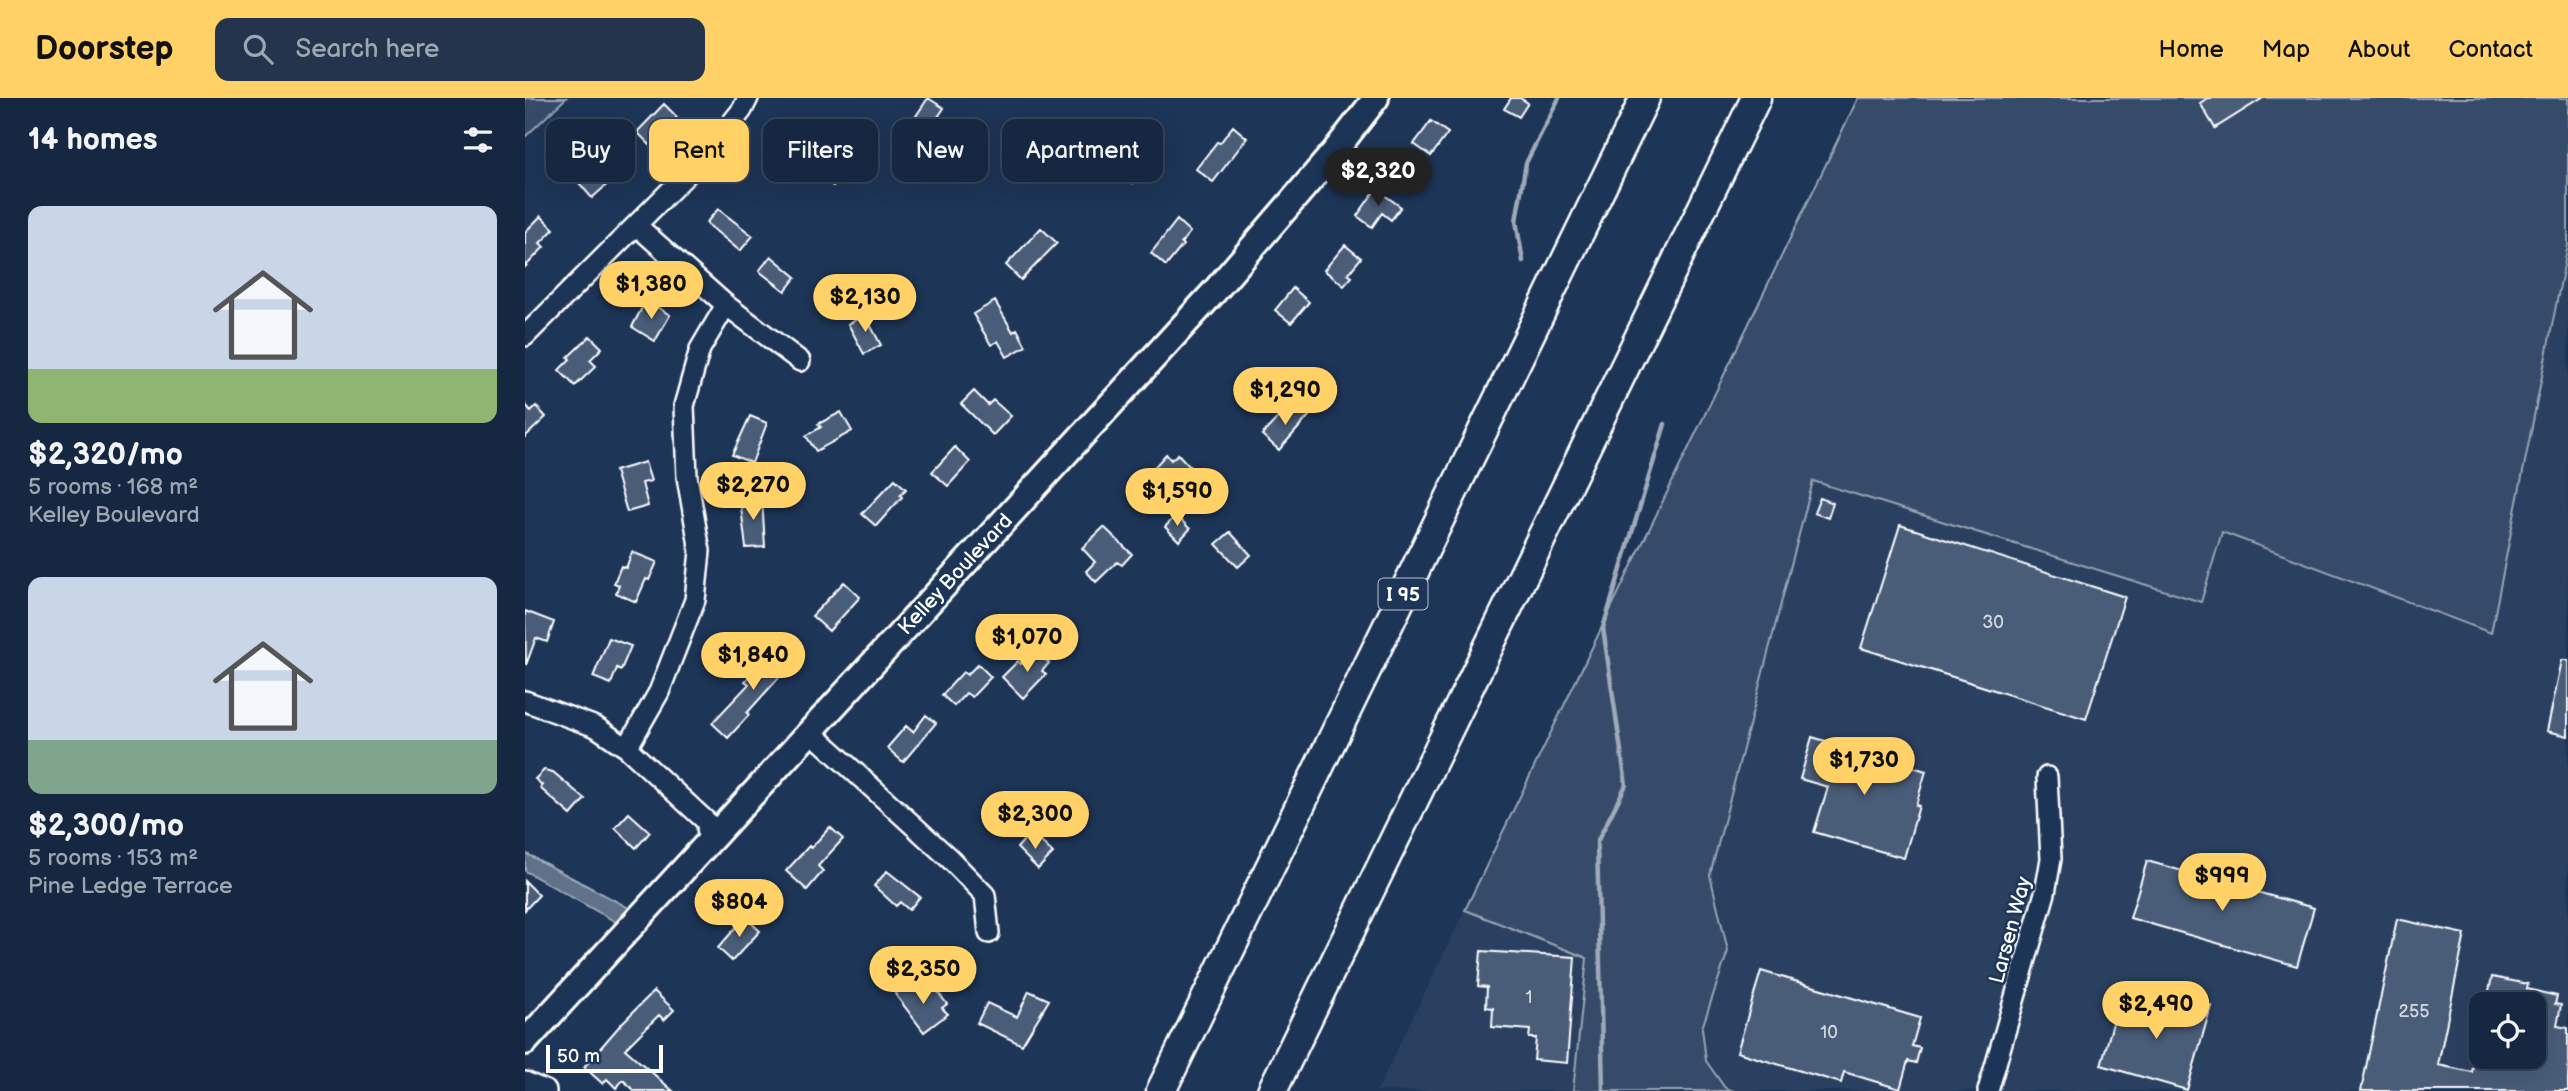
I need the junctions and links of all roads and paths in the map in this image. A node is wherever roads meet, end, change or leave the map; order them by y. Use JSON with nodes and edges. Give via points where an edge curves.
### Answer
{"nodes":[{"id":1,"x":748,"y":98,"type":"edge"},
{"id":2,"x":1376,"y":98,"type":"edge"},
{"id":3,"x":1645,"y":98,"type":"edge"},
{"id":4,"x":1756,"y":98,"type":"edge"},
{"id":5,"x":636,"y":225,"type":"junction"},
{"id":6,"x":726,"y":305,"type":"junction"},
{"id":7,"x":525,"y":335,"type":"edge"},
{"id":8,"x":800,"y":361,"type":"dead end"},
{"id":9,"x":525,"y":701,"type":"edge"},
{"id":10,"x":810,"y":731,"type":"junction"},
{"id":11,"x":627,"y":748,"type":"junction"},
{"id":12,"x":2047,"y":777,"type":"dead end"},
{"id":13,"x":708,"y":842,"type":"junction"},
{"id":14,"x":989,"y":933,"type":"dead end"},
{"id":15,"x":525,"y":1042,"type":"edge"},
{"id":16,"x":525,"y":1082,"type":"edge"},
{"id":17,"x":546,"y":1091,"type":"edge"},
{"id":18,"x":1161,"y":1091,"type":"edge"},
{"id":19,"x":1272,"y":1091,"type":"edge"},
{"id":20,"x":1988,"y":1091,"type":"edge"}],
"edges":[{"from":1,"to":5,"type":"street","via":[[706,155]]},
{"from":2,"to":10,"type":"main road","name":"Kelley Boulevard","via":[[1214,292]]},
{"from":3,"to":18,"type":"highway","number":"I 95"},
{"from":4,"to":19,"type":"highway"},
{"from":5,"to":6,"type":"street"},
{"from":5,"to":7,"type":"street"},
{"from":6,"to":8,"type":"street"},
{"from":6,"to":11,"type":"street","via":[[700,349],[684,406],[687,477],[700,551],[695,600],[659,692]]},
{"from":9,"to":11,"type":"street","via":[[596,727]]},
{"from":10,"to":13,"type":"main road","name":"Kelley Boulevard"},
{"from":10,"to":14,"type":"street","via":[[985,895]]},
{"from":11,"to":13,"type":"street","via":[[707,822]]},
{"from":12,"to":20,"type":"street","name":"Larsen Way","via":[[2051,859],[2045,893]]},
{"from":13,"to":15,"type":"main road","name":"Kelley Boulevard"},
{"from":16,"to":17,"type":"street"}]}
